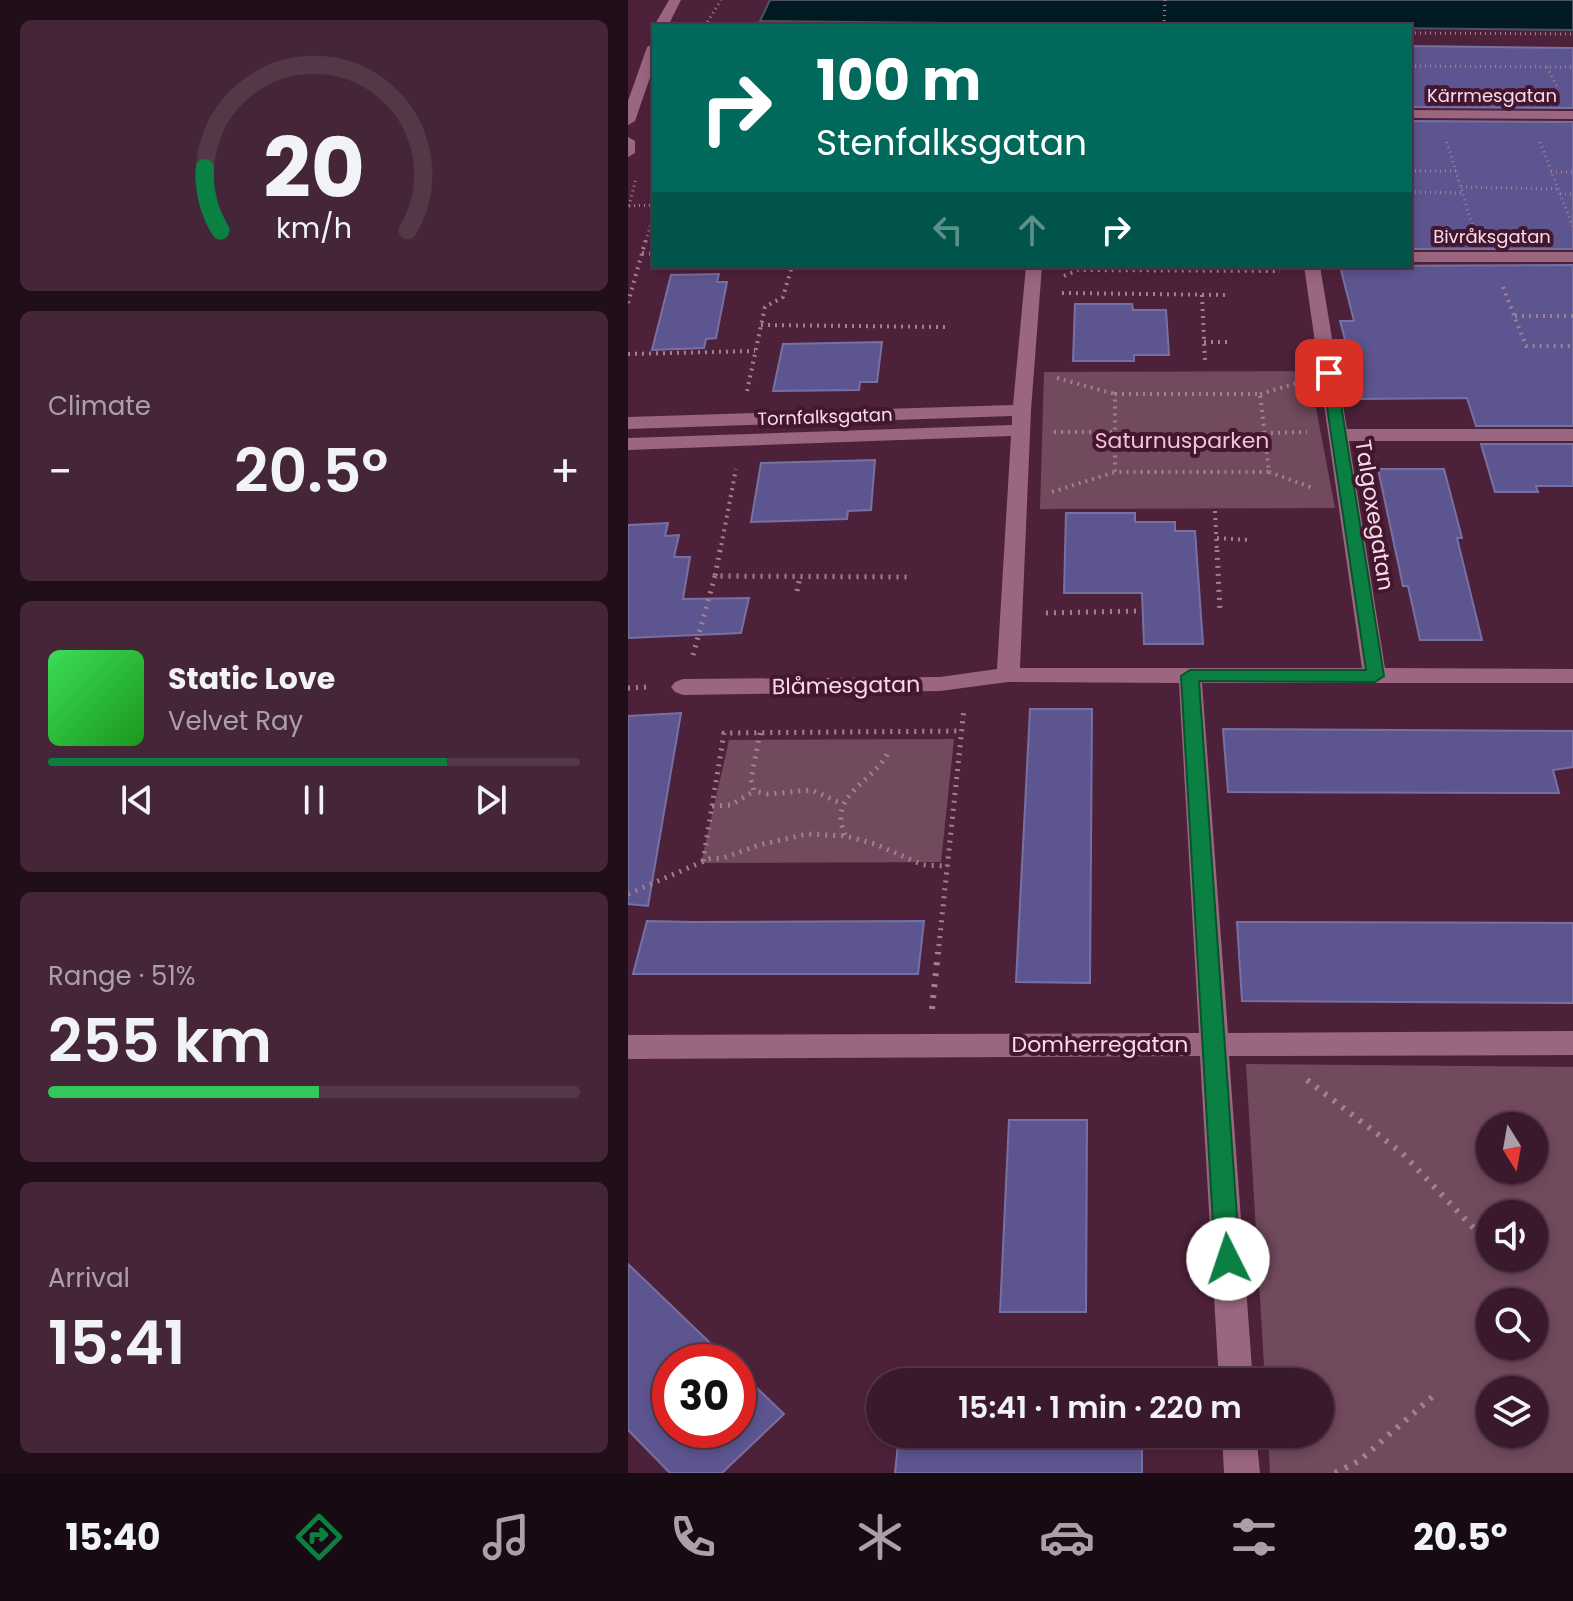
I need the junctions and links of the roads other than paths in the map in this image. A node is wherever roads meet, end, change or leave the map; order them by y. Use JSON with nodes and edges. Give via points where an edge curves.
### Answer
{"nodes":[{"id":1,"x":675,"y":0,"type":"edge"},
{"id":2,"x":665,"y":6,"type":"edge"},
{"id":3,"x":652,"y":53,"type":"edge"},
{"id":4,"x":1412,"y":114,"type":"edge"},
{"id":5,"x":1573,"y":115,"type":"edge"},
{"id":6,"x":628,"y":121,"type":"edge"},
{"id":7,"x":628,"y":141,"type":"edge"},
{"id":8,"x":628,"y":153,"type":"edge"},
{"id":9,"x":1412,"y":257,"type":"edge"},
{"id":10,"x":1573,"y":257,"type":"edge"},
{"id":11,"x":1034,"y":268,"type":"edge"},
{"id":12,"x":1313,"y":268,"type":"edge"},
{"id":13,"x":1022,"y":420,"type":"junction"},
{"id":14,"x":628,"y":423,"type":"edge"},
{"id":15,"x":1338,"y":435,"type":"junction"},
{"id":16,"x":1573,"y":435,"type":"edge"},
{"id":17,"x":628,"y":444,"type":"edge"},
{"id":18,"x":1008,"y":675,"type":"junction"},
{"id":19,"x":1190,"y":676,"type":"junction"},
{"id":20,"x":1375,"y":676,"type":"junction"},
{"id":21,"x":1573,"y":676,"type":"edge"},
{"id":22,"x":683,"y":687,"type":"road end"},
{"id":23,"x":1573,"y":1043,"type":"edge"},
{"id":24,"x":1213,"y":1044,"type":"junction"},
{"id":25,"x":628,"y":1047,"type":"edge"},
{"id":26,"x":1235,"y":1368,"type":"edge"},
{"id":27,"x":1240,"y":1448,"type":"edge"},
{"id":28,"x":1242,"y":1473,"type":"edge"}],
"edges":[{"from":1,"to":2,"type":"street"},
{"from":3,"to":6,"type":"street"},
{"from":4,"to":5,"type":"street","name":"Kärrmesgatan"},
{"from":7,"to":8,"type":"street"},
{"from":9,"to":10,"type":"street","name":"Bivråksgatan"},
{"from":11,"to":13,"type":"street"},
{"from":12,"to":15,"type":"street","name":"Talgoxegatan"},
{"from":13,"to":14,"type":"street","name":"Tornfalksgatan"},
{"from":13,"to":17,"type":"street","name":"Tornfalksgatan"},
{"from":13,"to":18,"type":"street"},
{"from":15,"to":16,"type":"street"},
{"from":15,"to":20,"type":"street","name":"Talgoxegatan"},
{"from":18,"to":19,"type":"street","name":"Blåmesgatan"},
{"from":18,"to":22,"type":"street","name":"Blåmesgatan","via":[[924,685]]},
{"from":19,"to":20,"type":"street","name":"Blåmesgatan"},
{"from":19,"to":24,"type":"street"},
{"from":20,"to":21,"type":"street","name":"Blåmesgatan"},
{"from":23,"to":24,"type":"street","name":"Domherregatan"},
{"from":24,"to":25,"type":"street","name":"Domherregatan"},
{"from":24,"to":26,"type":"street"},
{"from":27,"to":28,"type":"street"}]}
